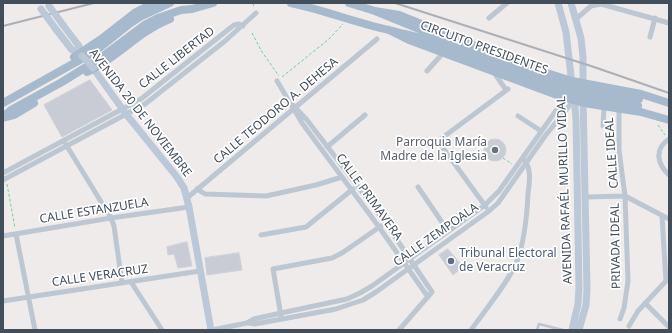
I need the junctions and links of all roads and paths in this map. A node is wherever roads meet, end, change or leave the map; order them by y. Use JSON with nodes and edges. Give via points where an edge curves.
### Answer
{"nodes":[{"id":1,"x":154,"y":3,"type":"edge"},
{"id":2,"x":170,"y":3,"type":"edge"},
{"id":3,"x":213,"y":3,"type":"edge"},
{"id":4,"x":291,"y":3,"type":"edge"},
{"id":5,"x":349,"y":3,"type":"edge"},
{"id":6,"x":507,"y":3,"type":"edge"},
{"id":7,"x":558,"y":3,"type":"edge"},
{"id":8,"x":571,"y":3,"type":"edge"},
{"id":9,"x":48,"y":4,"type":"edge"},
{"id":10,"x":39,"y":6,"type":"edge"},
{"id":11,"x":192,"y":9,"type":"junction"},
{"id":12,"x":375,"y":11,"type":"junction"},
{"id":13,"x":256,"y":13,"type":"dead end"},
{"id":14,"x":349,"y":18,"type":"junction"},
{"id":15,"x":489,"y":18,"type":"dead end"},
{"id":16,"x":655,"y":18,"type":"junction"},
{"id":17,"x":576,"y":19,"type":"junction"},
{"id":18,"x":669,"y":23,"type":"edge"},
{"id":19,"x":389,"y":30,"type":"junction"},
{"id":20,"x":252,"y":33,"type":"dead end"},
{"id":21,"x":432,"y":37,"type":"junction"},
{"id":22,"x":650,"y":37,"type":"dead end"},
{"id":23,"x":377,"y":39,"type":"dead end"},
{"id":24,"x":444,"y":52,"type":"junction"},
{"id":25,"x":80,"y":54,"type":"junction"},
{"id":26,"x":97,"y":55,"type":"junction"},
{"id":27,"x":528,"y":67,"type":"junction"},
{"id":28,"x":93,"y":68,"type":"junction"},
{"id":29,"x":493,"y":70,"type":"junction"},
{"id":30,"x":426,"y":71,"type":"dead end"},
{"id":31,"x":279,"y":79,"type":"junction"},
{"id":32,"x":572,"y":81,"type":"junction"},
{"id":33,"x":523,"y":82,"type":"junction"},
{"id":34,"x":583,"y":83,"type":"junction"},
{"id":35,"x":604,"y":88,"type":"junction"},
{"id":36,"x":3,"y":97,"type":"edge"},
{"id":37,"x":565,"y":98,"type":"junction"},
{"id":38,"x":574,"y":100,"type":"junction"},
{"id":39,"x":639,"y":102,"type":"junction"},
{"id":40,"x":584,"y":103,"type":"junction"},
{"id":41,"x":669,"y":103,"type":"edge"},
{"id":42,"x":3,"y":104,"type":"edge"},
{"id":43,"x":602,"y":105,"type":"junction"},
{"id":44,"x":293,"y":107,"type":"junction"},
{"id":45,"x":619,"y":108,"type":"junction"},
{"id":46,"x":669,"y":108,"type":"edge"},
{"id":47,"x":125,"y":112,"type":"junction"},
{"id":48,"x":669,"y":115,"type":"edge"},
{"id":49,"x":365,"y":116,"type":"dead end"},
{"id":50,"x":518,"y":116,"type":"dead end"},
{"id":51,"x":3,"y":117,"type":"edge"},
{"id":52,"x":669,"y":120,"type":"edge"},
{"id":53,"x":656,"y":122,"type":"dead end"},
{"id":54,"x":604,"y":126,"type":"dead end"},
{"id":55,"x":541,"y":131,"type":"junction"},
{"id":56,"x":668,"y":139,"type":"edge"},
{"id":57,"x":581,"y":142,"type":"junction"},
{"id":58,"x":65,"y":143,"type":"junction"},
{"id":59,"x":327,"y":147,"type":"junction"},
{"id":60,"x":503,"y":158,"type":"dead end"},
{"id":61,"x":521,"y":159,"type":"junction"},
{"id":62,"x":526,"y":162,"type":"junction"},
{"id":63,"x":516,"y":166,"type":"junction"},
{"id":64,"x":3,"y":173,"type":"edge"},
{"id":65,"x":669,"y":175,"type":"edge"},
{"id":66,"x":342,"y":177,"type":"junction"},
{"id":67,"x":5,"y":179,"type":"edge"},
{"id":68,"x":356,"y":185,"type":"junction"},
{"id":69,"x":418,"y":187,"type":"dead end"},
{"id":70,"x":197,"y":189,"type":"junction"},
{"id":71,"x":352,"y":190,"type":"junction"},
{"id":72,"x":625,"y":196,"type":"junction"},
{"id":73,"x":586,"y":197,"type":"junction"},
{"id":74,"x":187,"y":198,"type":"junction"},
{"id":75,"x":485,"y":205,"type":"junction"},
{"id":76,"x":189,"y":207,"type":"junction"},
{"id":77,"x":489,"y":211,"type":"junction"},
{"id":78,"x":662,"y":216,"type":"junction"},
{"id":79,"x":111,"y":218,"type":"junction"},
{"id":80,"x":669,"y":219,"type":"edge"},
{"id":81,"x":385,"y":222,"type":"junction"},
{"id":82,"x":379,"y":227,"type":"junction"},
{"id":83,"x":448,"y":231,"type":"junction"},
{"id":84,"x":16,"y":234,"type":"junction"},
{"id":85,"x":261,"y":235,"type":"dead end"},
{"id":86,"x":3,"y":236,"type":"edge"},
{"id":87,"x":409,"y":258,"type":"junction"},
{"id":88,"x":403,"y":263,"type":"junction"},
{"id":89,"x":413,"y":265,"type":"junction"},
{"id":90,"x":408,"y":268,"type":"junction"},
{"id":91,"x":200,"y":271,"type":"junction"},
{"id":92,"x":667,"y":281,"type":"edge"},
{"id":93,"x":131,"y":282,"type":"junction"},
{"id":94,"x":122,"y":283,"type":"junction"},
{"id":95,"x":29,"y":297,"type":"junction"},
{"id":96,"x":428,"y":297,"type":"junction"},
{"id":97,"x":3,"y":301,"type":"edge"},
{"id":98,"x":645,"y":303,"type":"junction"},
{"id":99,"x":281,"y":316,"type":"junction"},
{"id":100,"x":620,"y":319,"type":"dead end"},
{"id":101,"x":629,"y":326,"type":"dead end"},
{"id":102,"x":669,"y":327,"type":"edge"},
{"id":103,"x":35,"y":330,"type":"edge"},
{"id":104,"x":162,"y":330,"type":"edge"},
{"id":105,"x":212,"y":330,"type":"edge"},
{"id":106,"x":399,"y":330,"type":"edge"},
{"id":107,"x":471,"y":330,"type":"edge"},
{"id":108,"x":537,"y":330,"type":"edge"},
{"id":109,"x":563,"y":330,"type":"edge"},
{"id":110,"x":572,"y":330,"type":"edge"},
{"id":111,"x":579,"y":330,"type":"edge"}],
"edges":[{"from":1,"to":25,"type":"main road","via":[[136,12]]},
{"from":2,"to":26,"type":"main road","via":[[128,25]]},
{"from":3,"to":11,"type":"main road"},
{"from":4,"to":14,"type":"main road","name":"CIRCUITO PRESIDENTES"},
{"from":5,"to":12,"type":"main road","name":"CIRCUITO PRESIDENTES"},
{"from":6,"to":15,"type":"street"},
{"from":7,"to":32,"type":"main road","name":"AVENIDA RAFAÉL MURILLO VIDAL","via":[[566,32]]},
{"from":8,"to":17,"type":"main road","name":"AVENIDA RAFAÉL MURILLO VIDAL"},
{"from":9,"to":25,"type":"main road","name":"AVENIDA 20 DE NOVIEMBRE","bridge":true,"via":[[78,46]]},
{"from":10,"to":25,"type":"main road","name":"AVENIDA 20 DE NOVIEMBRE","bridge":true,"via":[[72,50]]},
{"from":11,"to":26,"type":"main road","via":[[180,10],[158,18]]},
{"from":11,"to":28,"type":"main road","via":[[148,30]]},
{"from":12,"to":21,"type":"main road","name":"CIRCUITO PRESIDENTES"},
{"from":12,"to":27,"type":"main road","via":[[400,15]]},
{"from":13,"to":47,"type":"street","name":"CALLE LIBERTAD","via":[[225,41]]},
{"from":14,"to":19,"type":"main road","name":"CIRCUITO PRESIDENTES"},
{"from":14,"to":31,"type":"path","via":[[329,39]]},
{"from":16,"to":17,"type":"street","via":[[601,4],[591,6]]},
{"from":16,"to":18,"type":"street"},
{"from":16,"to":22,"type":"street"},
{"from":17,"to":34,"type":"main road","name":"AVENIDA RAFAÉL MURILLO VIDAL","via":[[583,57]]},
{"from":19,"to":21,"type":"main road","name":"CIRCUITO PRESIDENTES"},
{"from":19,"to":24,"type":"main road"},
{"from":20,"to":31,"type":"path"},
{"from":21,"to":39,"type":"main road","name":"CIRCUITO PRESIDENTES","bridge":true,"via":[[575,87]]},
{"from":23,"to":44,"type":"street","name":"CALLE TEODORO A. DEHESA"},
{"from":24,"to":29,"type":"main road"},
{"from":24,"to":30,"type":"street"},
{"from":25,"to":28,"type":"main road","name":"AVENIDA 20 DE NOVIEMBRE","bridge":true},
{"from":25,"to":36,"type":"main road"},
{"from":26,"to":42,"type":"main road"},
{"from":26,"to":51,"type":"main road","via":[[62,82]]},
{"from":27,"to":32,"type":"main road"},
{"from":27,"to":33,"type":"main road","via":[[531,72],[530,78]]},
{"from":28,"to":47,"type":"main road","name":"AVENIDA 20 DE NOVIEMBRE"},
{"from":28,"to":51,"type":"main road","via":[[14,115]]},
{"from":29,"to":33,"type":"main road"},
{"from":29,"to":75,"type":"street","via":[[507,89],[438,141]]},
{"from":31,"to":44,"type":"street"},
{"from":32,"to":34,"type":"main road"},
{"from":32,"to":37,"type":"main road","name":"CALLE ZEMPOALA"},
{"from":32,"to":38,"type":"main road","name":"AVENIDA RAFAÉL MURILLO VIDAL"},
{"from":33,"to":37,"type":"main road"},
{"from":34,"to":35,"type":"main road"},
{"from":34,"to":38,"type":"main road","name":"CALLE ZEMPOALA"},
{"from":34,"to":40,"type":"main road","name":"AVENIDA RAFAÉL MURILLO VIDAL"},
{"from":35,"to":41,"type":"main road","via":[[640,94]]},
{"from":35,"to":43,"type":"main road","via":[[598,99]]},
{"from":37,"to":38,"type":"main road"},
{"from":37,"to":55,"type":"street","name":"CALLE ZEMPOALA"},
{"from":38,"to":40,"type":"main road"},
{"from":38,"to":57,"type":"main road","name":"AVENIDA RAFAÉL MURILLO VIDAL"},
{"from":38,"to":62,"type":"street","name":"CALLE ZEMPOALA"},
{"from":39,"to":46,"type":"main road","name":"CIRCUITO PRESIDENTES"},
{"from":39,"to":48,"type":"main road","name":"CIRCUITO PRESIDENTES"},
{"from":40,"to":43,"type":"main road"},
{"from":40,"to":57,"type":"main road","name":"AVENIDA RAFAÉL MURILLO VIDAL"},
{"from":43,"to":45,"type":"main road"},
{"from":43,"to":54,"type":"street"},
{"from":44,"to":59,"type":"street","name":"CALLE PRIMAVERA","via":[[307,120]]},
{"from":44,"to":66,"type":"street","name":"CALLE PRIMAVERA"},
{"from":44,"to":70,"type":"street","name":"CALLE TEODORO A. DEHESA"},
{"from":45,"to":52,"type":"main road"},
{"from":45,"to":72,"type":"street","name":"CALLE IDEAL","via":[[619,150]]},
{"from":47,"to":58,"type":"street","name":"CALLE LIBERTAD"},
{"from":47,"to":74,"type":"main road","name":"AVENIDA 20 DE NOVIEMBRE","via":[[177,177]]},
{"from":49,"to":59,"type":"street"},
{"from":50,"to":55,"type":"street"},
{"from":53,"to":56,"type":"path"},
{"from":55,"to":61,"type":"street","name":"CALLE ZEMPOALA"},
{"from":56,"to":65,"type":"street","via":[[662,145],[659,160]]},
{"from":57,"to":73,"type":"main road","name":"AVENIDA RAFAÉL MURILLO VIDAL"},
{"from":57,"to":110,"type":"main road","name":"AVENIDA RAFAÉL MURILLO VIDAL","via":[[579,288]]},
{"from":58,"to":64,"type":"street"},
{"from":58,"to":67,"type":"street"},
{"from":58,"to":79,"type":"street"},
{"from":59,"to":68,"type":"street","name":"CALLE PRIMAVERA"},
{"from":60,"to":63,"type":"path"},
{"from":61,"to":62,"type":"street"},
{"from":61,"to":63,"type":"street","name":"CALLE ZEMPOALA"},
{"from":62,"to":77,"type":"street","name":"CALLE ZEMPOALA","via":[[504,196]]},
{"from":62,"to":107,"type":"street","via":[[529,178],[528,201],[517,261]]},
{"from":63,"to":75,"type":"street","name":"CALLE ZEMPOALA","via":[[499,191]]},
{"from":66,"to":70,"type":"street","via":[[266,196],[205,194]]},
{"from":66,"to":71,"type":"street","name":"CALLE PRIMAVERA"},
{"from":67,"to":84,"type":"path"},
{"from":68,"to":71,"type":"street"},
{"from":68,"to":81,"type":"street","name":"CALLE PRIMAVERA"},
{"from":69,"to":83,"type":"street"},
{"from":70,"to":74,"type":"street","name":"CALLE TEODORO A. DEHESA"},
{"from":71,"to":82,"type":"street","name":"CALLE PRIMAVERA"},
{"from":71,"to":85,"type":"street","via":[[306,227]]},
{"from":72,"to":73,"type":"street"},
{"from":72,"to":78,"type":"street"},
{"from":72,"to":100,"type":"street","name":"PRIVADA IDEAL","via":[[628,282]]},
{"from":73,"to":111,"type":"main road","name":"AVENIDA RAFAÉL MURILLO VIDAL","via":[[587,289],[586,305]]},
{"from":74,"to":76,"type":"main road","name":"AVENIDA 20 DE NOVIEMBRE"},
{"from":75,"to":77,"type":"street"},
{"from":75,"to":83,"type":"street","name":"CALLE ZEMPOALA"},
{"from":76,"to":79,"type":"street","name":"CALLE ESTANZUELA"},
{"from":76,"to":91,"type":"main road","name":"AVENIDA 20 DE NOVIEMBRE"},
{"from":77,"to":89,"type":"street","name":"CALLE ZEMPOALA"},
{"from":78,"to":80,"type":"street"},
{"from":78,"to":92,"type":"street"},
{"from":79,"to":84,"type":"street","name":"CALLE ESTANZUELA"},
{"from":79,"to":94,"type":"street"},
{"from":81,"to":82,"type":"street"},
{"from":81,"to":87,"type":"street","name":"CALLE PRIMAVERA"},
{"from":82,"to":88,"type":"street","name":"CALLE PRIMAVERA"},
{"from":82,"to":99,"type":"street","via":[[332,258],[273,269]]},
{"from":83,"to":87,"type":"street","name":"CALLE ZEMPOALA"},
{"from":84,"to":86,"type":"street","name":"CALLE ESTANZUELA"},
{"from":84,"to":95,"type":"street"},
{"from":87,"to":88,"type":"street","name":"CALLE ZEMPOALA"},
{"from":87,"to":89,"type":"street","name":"CALLE PRIMAVERA"},
{"from":88,"to":90,"type":"street","name":"CALLE PRIMAVERA"},
{"from":88,"to":99,"type":"street","name":"CALLE ZEMPOALA","via":[[372,286],[347,299]]},
{"from":89,"to":90,"type":"street","name":"CALLE ZEMPOALA"},
{"from":89,"to":96,"type":"street","name":"CALLE PRIMAVERA","via":[[432,292]]},
{"from":90,"to":96,"type":"street","name":"CALLE PRIMAVERA"},
{"from":90,"to":99,"type":"street","name":"CALLE ZEMPOALA","via":[[376,292],[348,306]]},
{"from":91,"to":93,"type":"street","name":"CALLE VERACRUZ"},
{"from":91,"to":105,"type":"main road","name":"AVENIDA 20 DE NOVIEMBRE"},
{"from":92,"to":98,"type":"street"},
{"from":93,"to":94,"type":"street","name":"CALLE VERACRUZ"},
{"from":93,"to":104,"type":"street"},
{"from":94,"to":95,"type":"street","name":"CALLE VERACRUZ"},
{"from":95,"to":97,"type":"street","name":"CALLE VERACRUZ"},
{"from":95,"to":103,"type":"street"},
{"from":96,"to":106,"type":"street"},
{"from":98,"to":101,"type":"street"},
{"from":98,"to":102,"type":"street"},
{"from":99,"to":105,"type":"street","name":"CALLE ZEMPOALA","via":[[254,319],[247,323]]},
{"from":108,"to":109,"type":"lane","via":[[539,324]]}]}
